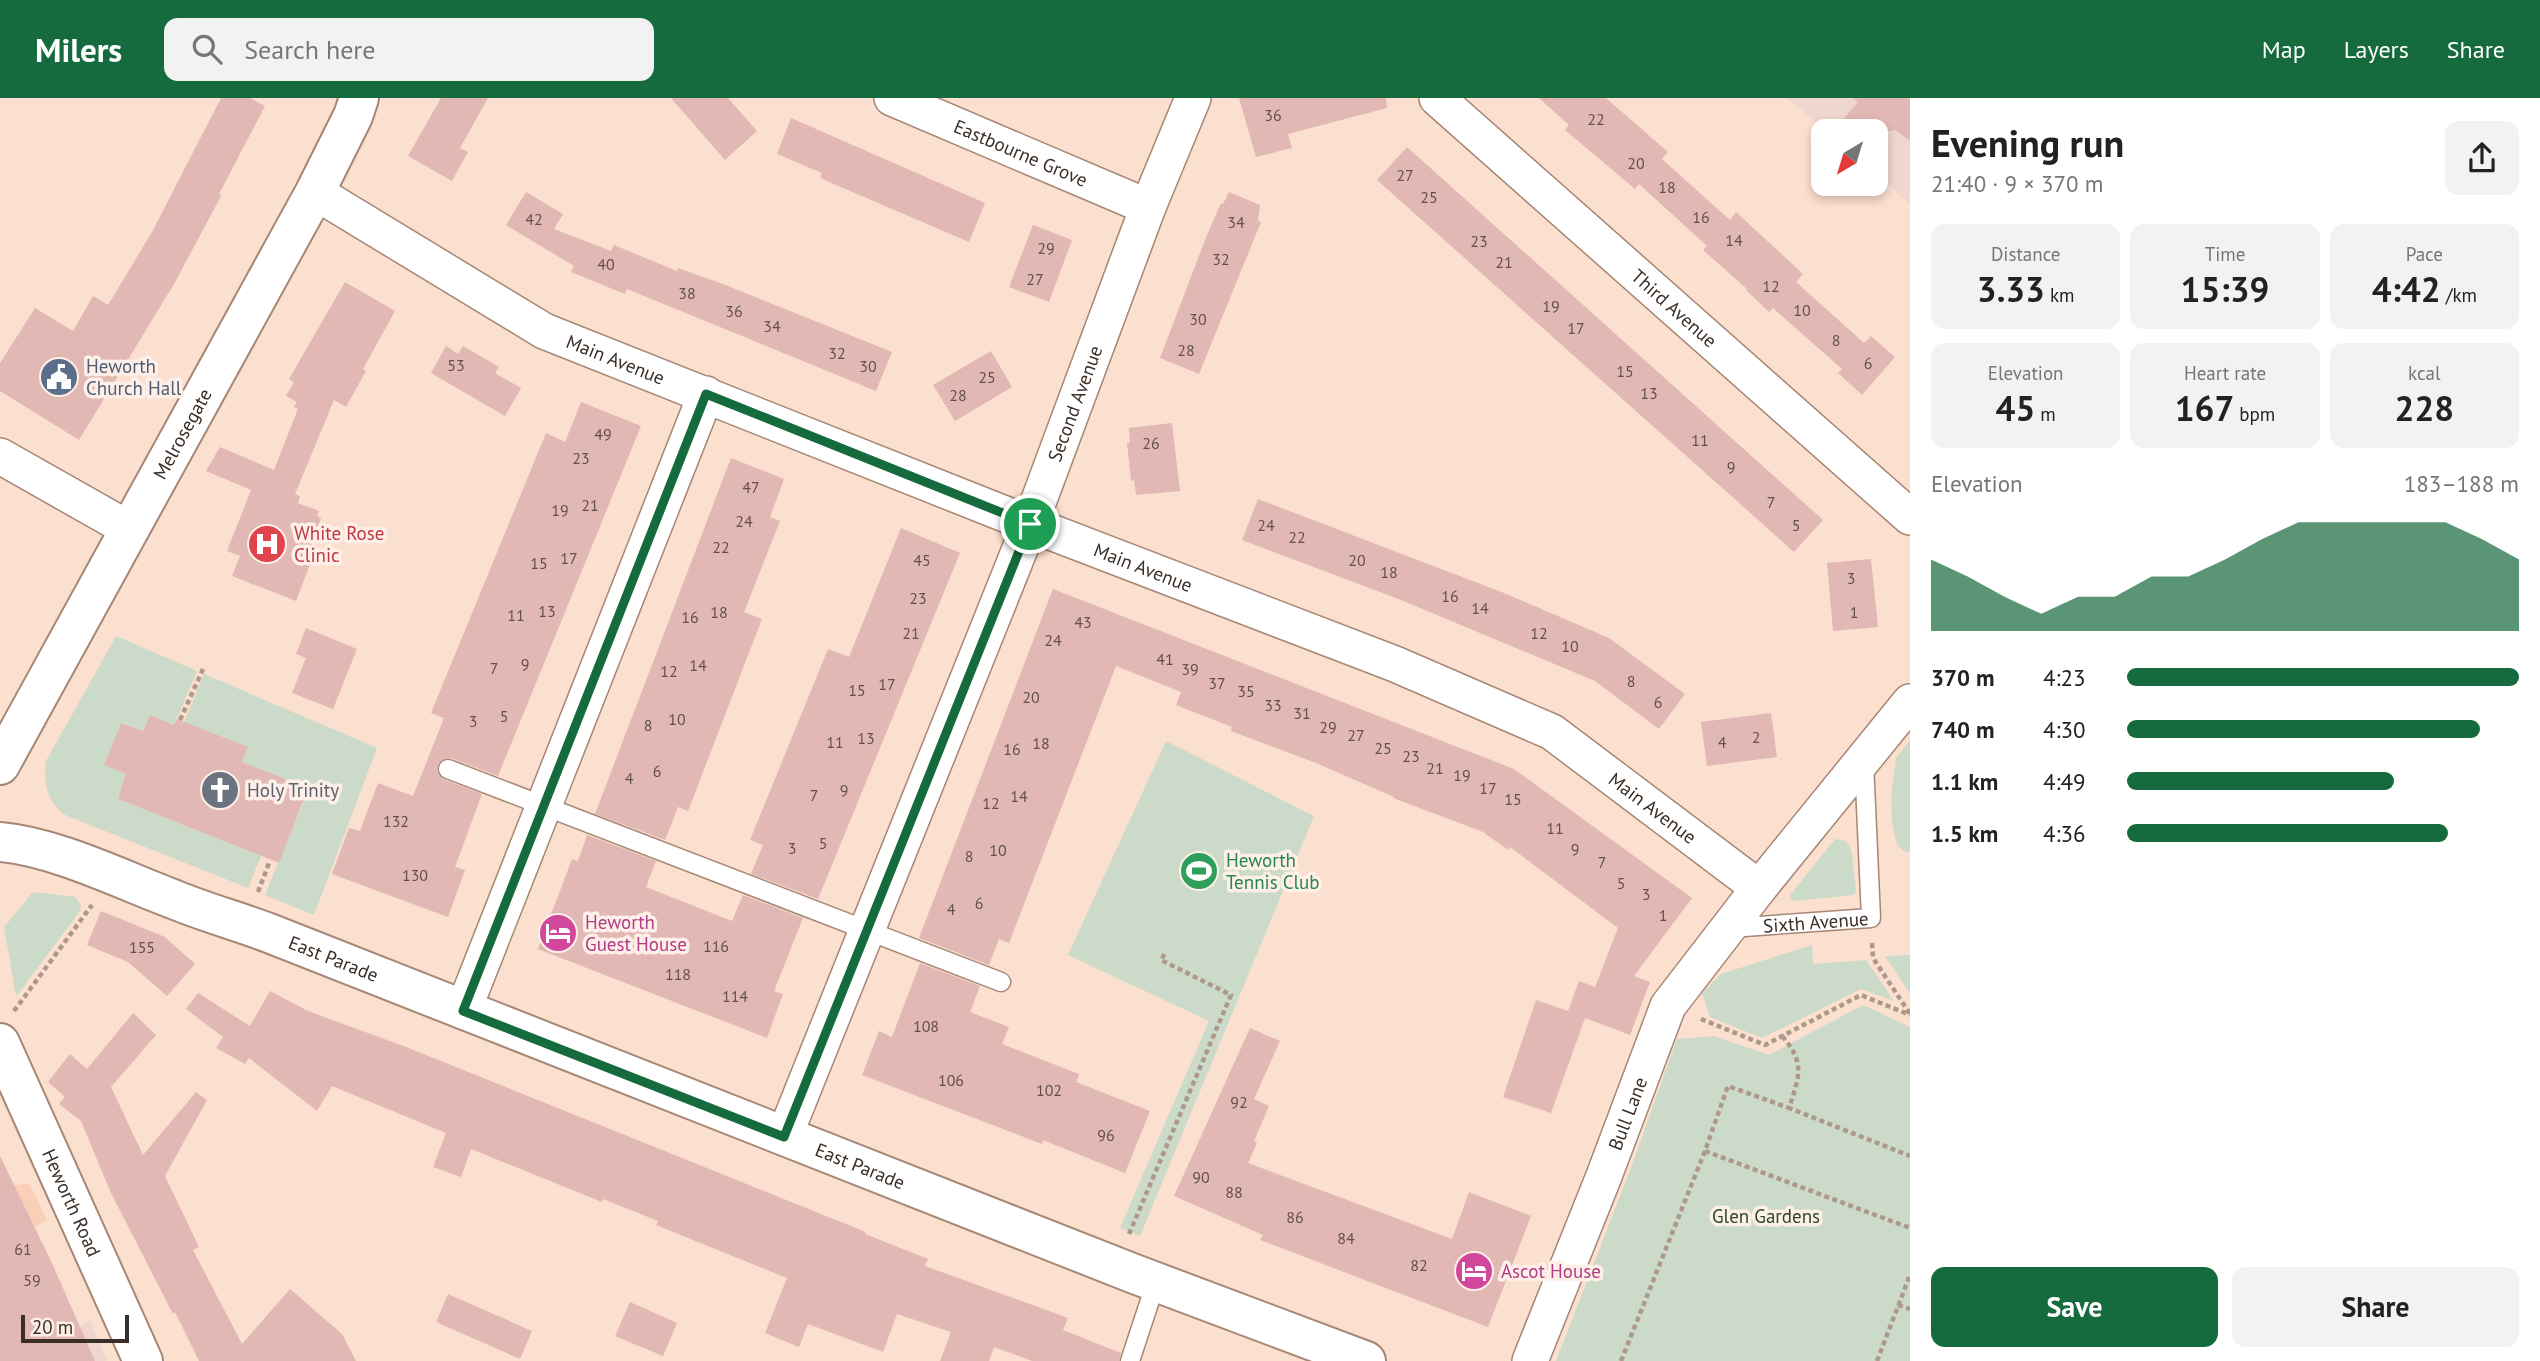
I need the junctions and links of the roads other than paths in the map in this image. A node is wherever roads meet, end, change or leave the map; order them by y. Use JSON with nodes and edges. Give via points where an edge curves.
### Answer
{"nodes":[{"id":1,"x":359,"y":98,"type":"edge"},
{"id":2,"x":892,"y":98,"type":"edge"},
{"id":3,"x":1193,"y":98,"type":"edge"},
{"id":4,"x":1437,"y":98,"type":"edge"},
{"id":5,"x":316,"y":192,"type":"junction"},
{"id":6,"x":1148,"y":207,"type":"junction"},
{"id":7,"x":706,"y":394,"type":"junction"},
{"id":8,"x":0,"y":456,"type":"edge"},
{"id":9,"x":1910,"y":517,"type":"edge"},
{"id":10,"x":1030,"y":524,"type":"junction"},
{"id":11,"x":129,"y":530,"type":"junction"},
{"id":12,"x":1910,"y":702,"type":"edge"},
{"id":13,"x":1864,"y":758,"type":"junction"},
{"id":14,"x":0,"y":765,"type":"edge"},
{"id":15,"x":448,"y":769,"type":"dead end"},
{"id":16,"x":544,"y":806,"type":"junction"},
{"id":17,"x":0,"y":842,"type":"edge"},
{"id":18,"x":1759,"y":888,"type":"junction"},
{"id":19,"x":1728,"y":929,"type":"junction"},
{"id":20,"x":867,"y":930,"type":"junction"},
{"id":21,"x":1001,"y":982,"type":"dead end"},
{"id":22,"x":463,"y":1011,"type":"junction"},
{"id":23,"x":4,"y":1032,"type":"edge"},
{"id":24,"x":784,"y":1137,"type":"junction"},
{"id":25,"x":1156,"y":1282,"type":"junction"},
{"id":26,"x":143,"y":1361,"type":"edge"},
{"id":27,"x":1130,"y":1361,"type":"edge"},
{"id":28,"x":1366,"y":1361,"type":"edge"},
{"id":29,"x":1530,"y":1361,"type":"edge"}],
"edges":[{"from":1,"to":5,"type":"street","name":"Melrosegate"},
{"from":2,"to":6,"type":"street","name":"Eastbourne Grove"},
{"from":3,"to":6,"type":"street","name":"Second Avenue"},
{"from":4,"to":9,"type":"street","name":"Third Avenue"},
{"from":5,"to":7,"type":"street","name":"Main Avenue","via":[[544,331]]},
{"from":5,"to":11,"type":"street","name":"Melrosegate"},
{"from":6,"to":10,"type":"street","name":"Second Avenue"},
{"from":7,"to":10,"type":"street","name":"Main Avenue"},
{"from":7,"to":16,"type":"street"},
{"from":8,"to":11,"type":"street"},
{"from":10,"to":18,"type":"street","name":"Main Avenue","via":[[1395,664],[1552,732]]},
{"from":10,"to":20,"type":"street","name":"Second Avenue"},
{"from":11,"to":14,"type":"street","name":"Melrosegate"},
{"from":12,"to":13,"type":"street","name":"Sixth Avenue"},
{"from":13,"to":18,"type":"street","name":"Sixth Avenue"},
{"from":13,"to":19,"type":"lane","name":"Sixth Avenue","via":[[1871,918]]},
{"from":15,"to":16,"type":"lane"},
{"from":16,"to":20,"type":"lane"},
{"from":16,"to":22,"type":"street"},
{"from":17,"to":22,"type":"street","name":"East Parade","via":[[52,853]]},
{"from":18,"to":19,"type":"street","name":"Bull Lane"},
{"from":19,"to":29,"type":"street","name":"Bull Lane","via":[[1668,1006]]},
{"from":20,"to":21,"type":"lane"},
{"from":20,"to":24,"type":"street","name":"Second Avenue"},
{"from":22,"to":24,"type":"street","name":"East Parade"},
{"from":23,"to":26,"type":"street","name":"Heworth Road"},
{"from":24,"to":25,"type":"street","name":"East Parade"},
{"from":25,"to":27,"type":"lane"},
{"from":25,"to":28,"type":"street","name":"East Parade"}]}
